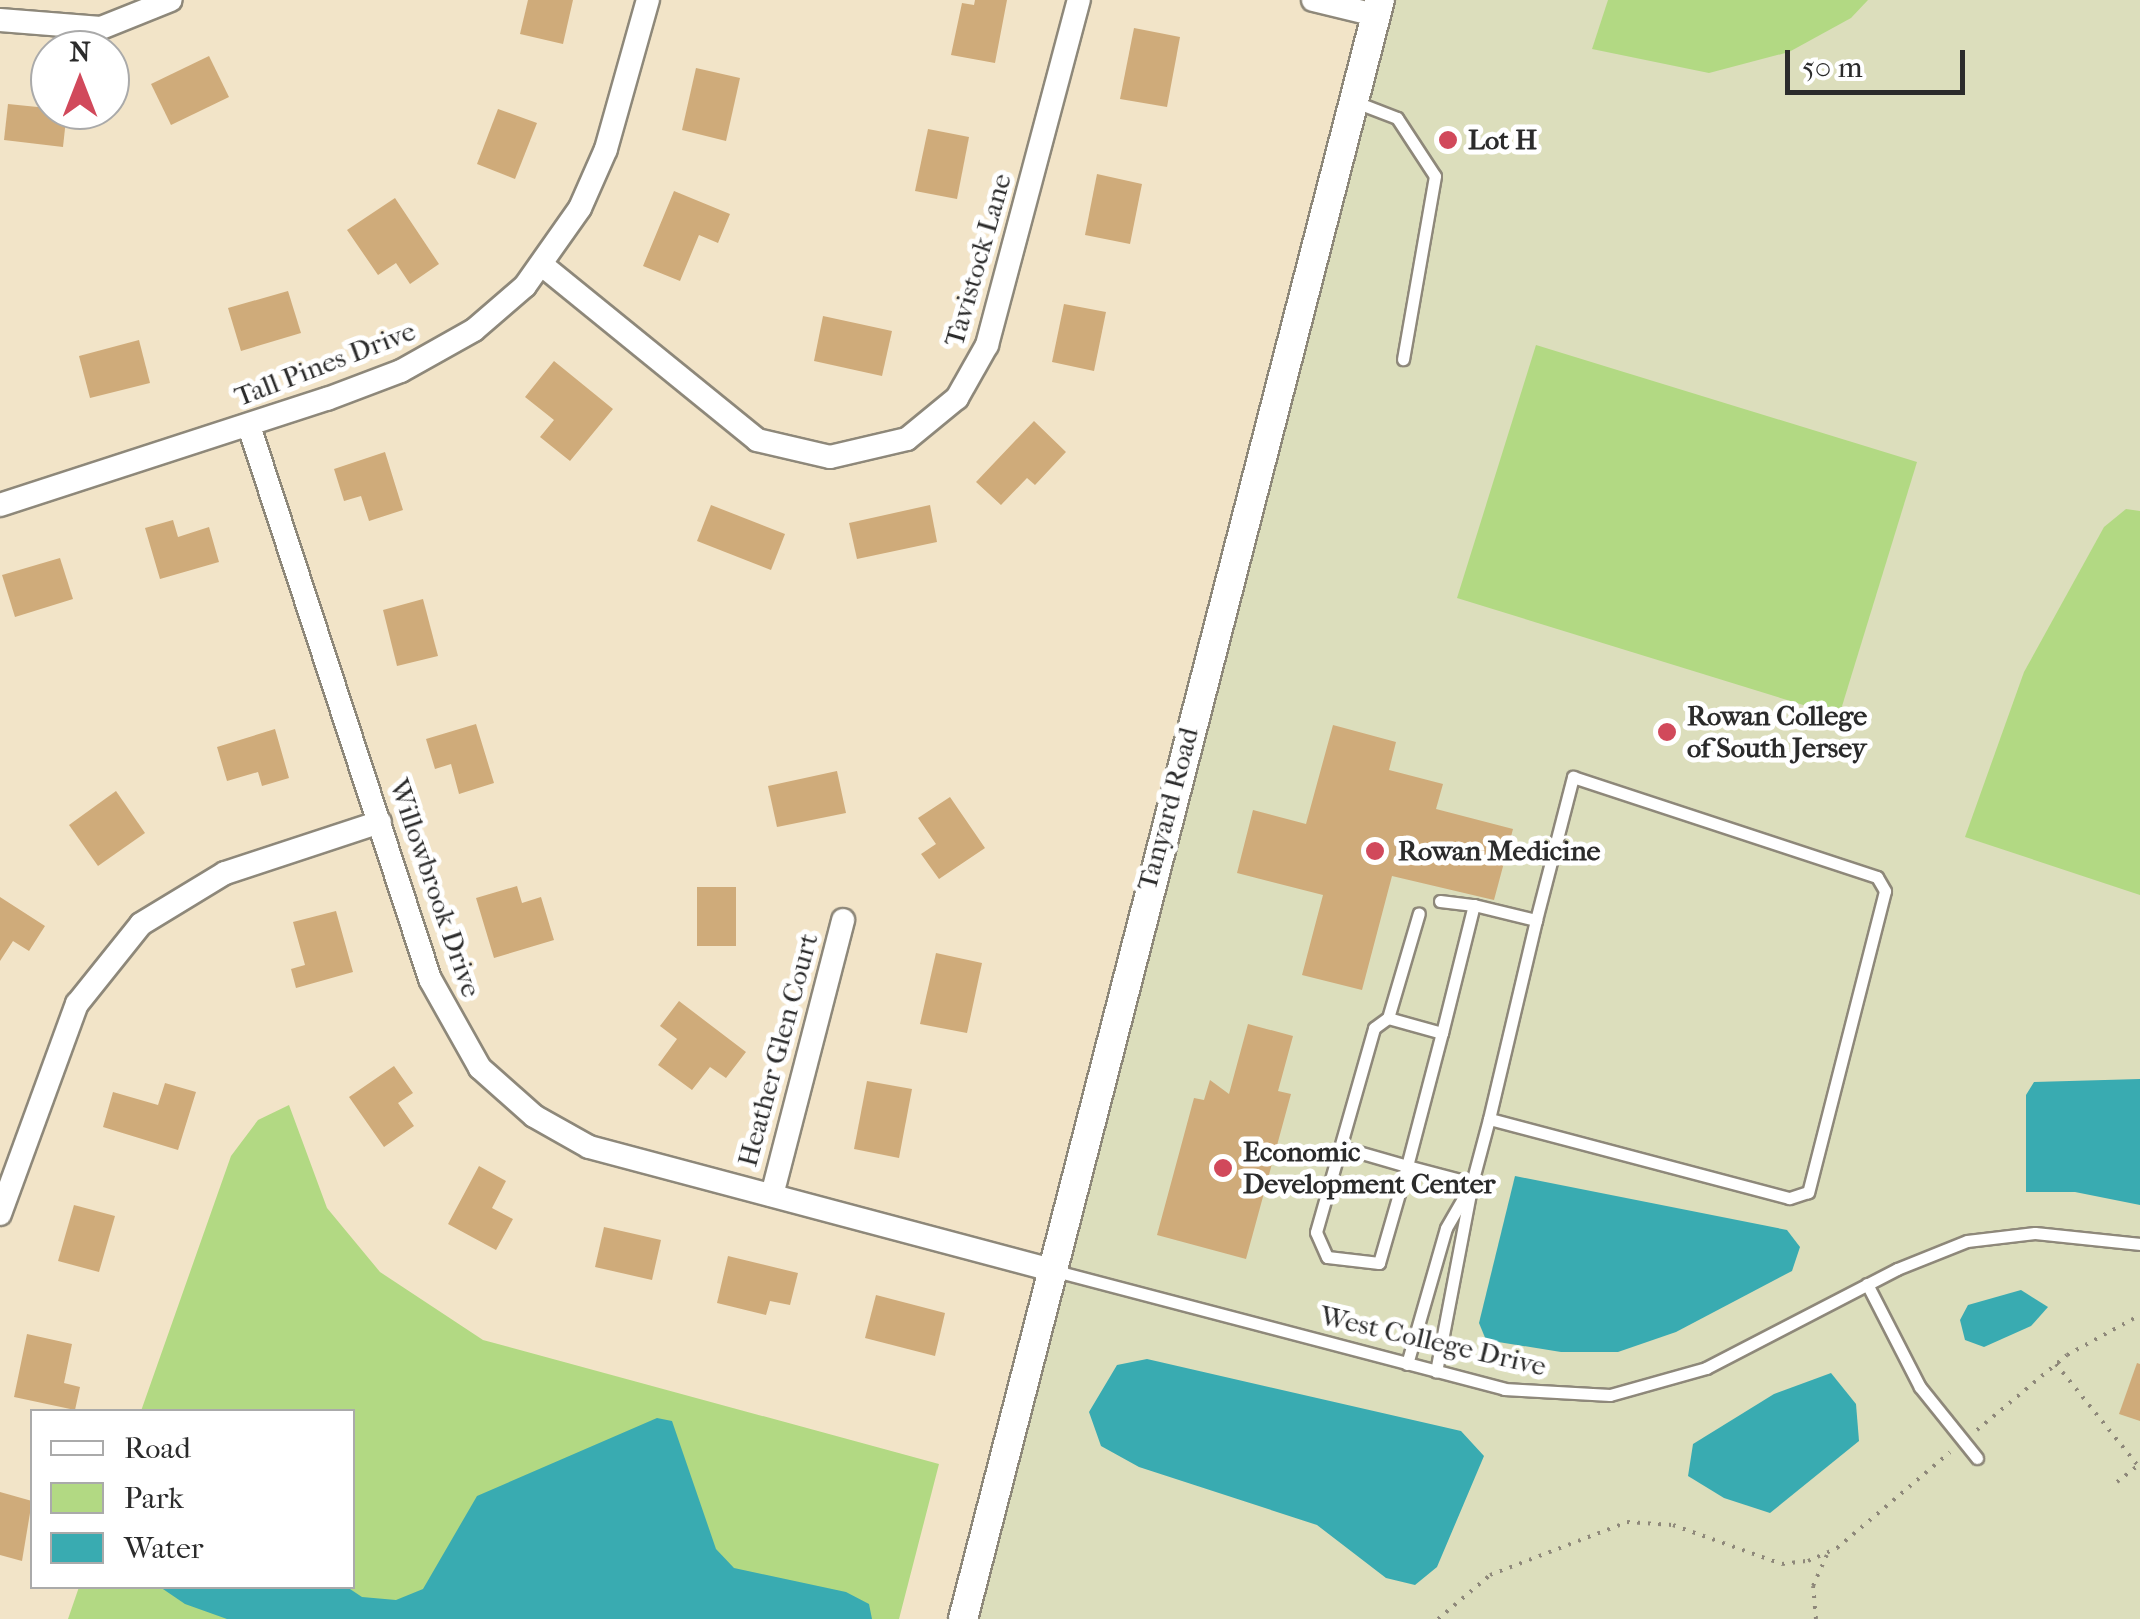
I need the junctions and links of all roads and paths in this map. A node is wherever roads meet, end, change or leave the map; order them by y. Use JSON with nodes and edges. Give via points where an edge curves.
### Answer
{"nodes":[{"id":1,"x":171,"y":0,"type":"edge"},
{"id":2,"x":648,"y":0,"type":"edge"},
{"id":3,"x":1078,"y":0,"type":"edge"},
{"id":4,"x":1314,"y":0,"type":"edge"},
{"id":5,"x":1377,"y":8,"type":"edge"},
{"id":6,"x":0,"y":20,"type":"edge"},
{"id":7,"x":1353,"y":101,"type":"junction"},
{"id":8,"x":542,"y":265,"type":"junction"},
{"id":9,"x":1403,"y":358,"type":"dead end"},
{"id":10,"x":250,"y":426,"type":"junction"},
{"id":11,"x":0,"y":505,"type":"edge"},
{"id":12,"x":380,"y":822,"type":"junction"},
{"id":13,"x":1440,"y":900,"type":"dead end"},
{"id":14,"x":1474,"y":905,"type":"junction"},
{"id":15,"x":1419,"y":913,"type":"dead end"},
{"id":16,"x":843,"y":920,"type":"dead end"},
{"id":17,"x":1536,"y":920,"type":"junction"},
{"id":18,"x":1388,"y":1018,"type":"junction"},
{"id":19,"x":1442,"y":1033,"type":"junction"},
{"id":20,"x":1489,"y":1119,"type":"junction"},
{"id":21,"x":1341,"y":1148,"type":"junction"},
{"id":22,"x":1407,"y":1166,"type":"junction"},
{"id":23,"x":1472,"y":1184,"type":"junction"},
{"id":24,"x":772,"y":1195,"type":"junction"},
{"id":25,"x":0,"y":1214,"type":"edge"},
{"id":26,"x":2140,"y":1244,"type":"edge"},
{"id":27,"x":1048,"y":1268,"type":"junction"},
{"id":28,"x":1867,"y":1284,"type":"junction"},
{"id":29,"x":2140,"y":1316,"type":"edge"},
{"id":30,"x":2067,"y":1355,"type":"dead end"},
{"id":31,"x":1407,"y":1364,"type":"junction"},
{"id":32,"x":2056,"y":1364,"type":"dead end"},
{"id":33,"x":1436,"y":1372,"type":"junction"},
{"id":34,"x":1977,"y":1458,"type":"dead end"},
{"id":35,"x":2139,"y":1466,"type":"edge"},
{"id":36,"x":2117,"y":1482,"type":"dead end"},
{"id":37,"x":1880,"y":1512,"type":"dead end"},
{"id":38,"x":1827,"y":1555,"type":"junction"},
{"id":39,"x":963,"y":1619,"type":"edge"},
{"id":40,"x":1438,"y":1619,"type":"edge"},
{"id":41,"x":1816,"y":1619,"type":"edge"}],
"edges":[{"from":1,"to":6,"type":"street","via":[[100,28]]},
{"from":2,"to":8,"type":"street","name":"Tall Pines Drive","via":[[595,180]]},
{"from":3,"to":8,"type":"street","name":"Tavistock Lane","via":[[987,345],[957,398],[907,439],[830,457],[757,440]]},
{"from":4,"to":5,"type":"street"},
{"from":5,"to":7,"type":"street","name":"Tanyard Road"},
{"from":7,"to":9,"type":"lane","via":[[1397,118],[1436,176]]},
{"from":7,"to":27,"type":"street","name":"Tanyard Road"},
{"from":8,"to":10,"type":"street","name":"Tall Pines Drive","via":[[503,307],[440,352]]},
{"from":10,"to":11,"type":"street","name":"Tall Pines Drive"},
{"from":10,"to":12,"type":"street","name":"Willowbrook Drive"},
{"from":12,"to":24,"type":"street","name":"Willowbrook Drive","via":[[442,1007],[467,1051],[501,1087],[552,1129],[589,1148]]},
{"from":12,"to":25,"type":"street","via":[[225,872],[142,924],[77,1004]]},
{"from":13,"to":14,"type":"lane"},
{"from":14,"to":17,"type":"lane"},
{"from":14,"to":19,"type":"lane"},
{"from":15,"to":18,"type":"lane"},
{"from":16,"to":24,"type":"street","name":"Heather Glen Court"},
{"from":17,"to":20,"type":"lane"},
{"from":17,"to":20,"type":"lane","via":[[1572,777],[1876,877],[1885,892],[1808,1192],[1789,1198]]},
{"from":18,"to":19,"type":"lane"},
{"from":18,"to":21,"type":"lane","via":[[1374,1028]]},
{"from":19,"to":22,"type":"lane"},
{"from":20,"to":23,"type":"lane"},
{"from":21,"to":22,"type":"lane"},
{"from":21,"to":22,"type":"lane","via":[[1316,1232],[1328,1256],[1379,1263]]},
{"from":22,"to":23,"type":"lane"},
{"from":23,"to":31,"type":"lane","via":[[1446,1228]]},
{"from":23,"to":33,"type":"lane"},
{"from":24,"to":27,"type":"street","name":"Willowbrook Drive"},
{"from":26,"to":28,"type":"lane","name":"West College Drive","via":[[2002,1234],[1930,1254]]},
{"from":27,"to":31,"type":"lane","name":"West College Drive"},
{"from":27,"to":39,"type":"street","name":"Tanyard Road"},
{"from":28,"to":33,"type":"lane","name":"West College Drive","via":[[1706,1368],[1640,1389],[1538,1394]]},
{"from":28,"to":34,"type":"lane","via":[[1920,1387]]},
{"from":29,"to":30,"type":"path"},
{"from":31,"to":33,"type":"lane","name":"West College Drive"},
{"from":32,"to":35,"type":"path"},
{"from":35,"to":36,"type":"path"},
{"from":37,"to":38,"type":"path"},
{"from":38,"to":40,"type":"path","via":[[1782,1564],[1672,1525],[1627,1522],[1505,1567]]},
{"from":38,"to":41,"type":"path","via":[[1813,1586]]}]}
